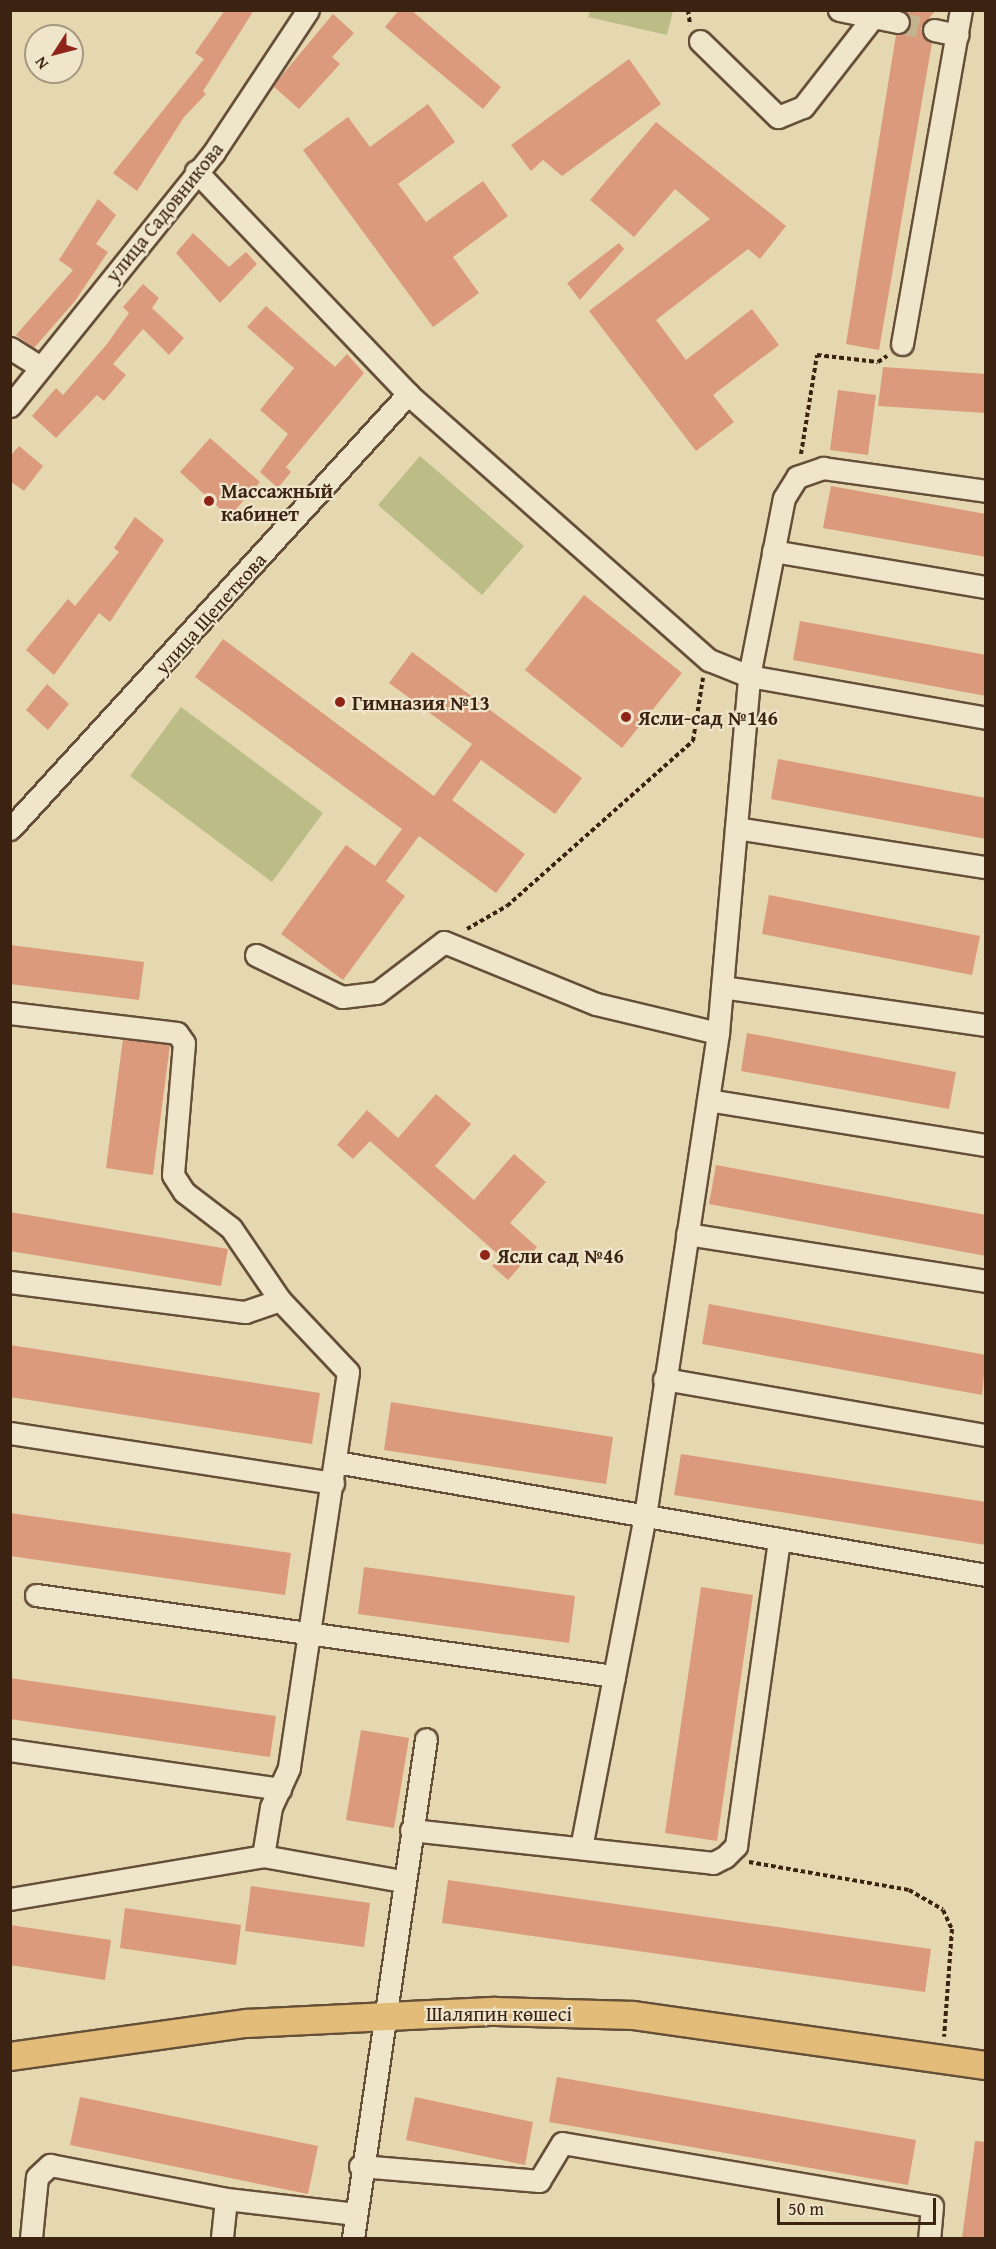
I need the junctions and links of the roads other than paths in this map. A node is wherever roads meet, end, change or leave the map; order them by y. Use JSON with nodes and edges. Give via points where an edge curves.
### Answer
{"nodes":[{"id":1,"x":308,"y":10,"type":"edge"},
{"id":2,"x":839,"y":10,"type":"edge"},
{"id":3,"x":961,"y":10,"type":"edge"},
{"id":4,"x":873,"y":17,"type":"junction"},
{"id":5,"x":898,"y":22,"type":"tunnel mouth"},
{"id":6,"x":934,"y":30,"type":"tunnel mouth"},
{"id":7,"x":957,"y":35,"type":"junction"},
{"id":8,"x":700,"y":41,"type":"dead end"},
{"id":9,"x":196,"y":171,"type":"junction"},
{"id":10,"x":902,"y":344,"type":"road end"},
{"id":11,"x":10,"y":348,"type":"edge"},
{"id":12,"x":41,"y":367,"type":"junction"},
{"id":13,"x":408,"y":394,"type":"junction"},
{"id":14,"x":10,"y":406,"type":"edge"},
{"id":15,"x":986,"y":491,"type":"edge"},
{"id":16,"x":773,"y":550,"type":"junction"},
{"id":17,"x":986,"y":587,"type":"edge"},
{"id":18,"x":749,"y":676,"type":"junction"},
{"id":19,"x":986,"y":718,"type":"edge"},
{"id":20,"x":736,"y":828,"type":"junction"},
{"id":21,"x":10,"y":829,"type":"edge"},
{"id":22,"x":986,"y":867,"type":"edge"},
{"id":23,"x":256,"y":955,"type":"dead end"},
{"id":24,"x":722,"y":987,"type":"junction"},
{"id":25,"x":10,"y":1013,"type":"edge"},
{"id":26,"x":986,"y":1025,"type":"edge"},
{"id":27,"x":718,"y":1034,"type":"junction"},
{"id":28,"x":708,"y":1100,"type":"junction"},
{"id":29,"x":986,"y":1145,"type":"edge"},
{"id":30,"x":687,"y":1234,"type":"junction"},
{"id":31,"x":986,"y":1281,"type":"edge"},
{"id":32,"x":10,"y":1282,"type":"edge"},
{"id":33,"x":280,"y":1300,"type":"junction"},
{"id":34,"x":664,"y":1379,"type":"junction"},
{"id":35,"x":10,"y":1433,"type":"edge"},
{"id":36,"x":986,"y":1435,"type":"edge"},
{"id":37,"x":335,"y":1472,"type":"junction"},
{"id":38,"x":645,"y":1516,"type":"junction"},
{"id":39,"x":779,"y":1539,"type":"junction"},
{"id":40,"x":986,"y":1575,"type":"edge"},
{"id":41,"x":36,"y":1595,"type":"dead end"},
{"id":42,"x":310,"y":1631,"type":"junction"},
{"id":43,"x":614,"y":1676,"type":"junction"},
{"id":44,"x":426,"y":1739,"type":"dead end"},
{"id":45,"x":10,"y":1750,"type":"edge"},
{"id":46,"x":280,"y":1789,"type":"junction"},
{"id":47,"x":411,"y":1830,"type":"junction"},
{"id":48,"x":581,"y":1848,"type":"junction"},
{"id":49,"x":263,"y":1856,"type":"junction"},
{"id":50,"x":402,"y":1881,"type":"junction"},
{"id":51,"x":10,"y":1899,"type":"edge"},
{"id":52,"x":382,"y":2014,"type":"junction"},
{"id":53,"x":10,"y":2056,"type":"edge"},
{"id":54,"x":986,"y":2065,"type":"edge"},
{"id":55,"x":360,"y":2166,"type":"junction"},
{"id":56,"x":226,"y":2199,"type":"junction"},
{"id":57,"x":356,"y":2214,"type":"junction"},
{"id":58,"x":31,"y":2238,"type":"edge"},
{"id":59,"x":222,"y":2238,"type":"edge"},
{"id":60,"x":353,"y":2238,"type":"edge"},
{"id":61,"x":929,"y":2238,"type":"edge"}],
"edges":[{"from":1,"to":9,"type":"street","name":"улица Садовникова"},
{"from":2,"to":4,"type":"street"},
{"from":3,"to":7,"type":"street"},
{"from":4,"to":5,"type":"street"},
{"from":4,"to":8,"type":"street","via":[[803,107],[778,117]]},
{"from":6,"to":7,"type":"street"},
{"from":7,"to":10,"type":"street"},
{"from":9,"to":12,"type":"street","name":"улица Садовникова"},
{"from":9,"to":13,"type":"street"},
{"from":11,"to":12,"type":"street"},
{"from":12,"to":14,"type":"street","name":"улица Садовникова"},
{"from":13,"to":18,"type":"street","via":[[709,660]]},
{"from":13,"to":21,"type":"street","name":"улица Щепеткова"},
{"from":15,"to":16,"type":"street","via":[[824,468],[797,477],[784,498]]},
{"from":16,"to":17,"type":"street"},
{"from":16,"to":18,"type":"street"},
{"from":18,"to":19,"type":"street"},
{"from":18,"to":20,"type":"street"},
{"from":20,"to":22,"type":"street"},
{"from":20,"to":24,"type":"street"},
{"from":23,"to":27,"type":"street","via":[[342,997],[377,993],[444,942],[596,1004]]},
{"from":24,"to":26,"type":"street"},
{"from":24,"to":27,"type":"street"},
{"from":25,"to":33,"type":"street","via":[[177,1033],[183,1043],[173,1175],[184,1192],[231,1228]]},
{"from":27,"to":28,"type":"street"},
{"from":28,"to":29,"type":"street"},
{"from":28,"to":30,"type":"street"},
{"from":30,"to":31,"type":"street"},
{"from":30,"to":34,"type":"street"},
{"from":32,"to":33,"type":"street","via":[[245,1312]]},
{"from":33,"to":37,"type":"street","via":[[348,1372]]},
{"from":34,"to":36,"type":"street"},
{"from":34,"to":38,"type":"street"},
{"from":35,"to":37,"type":"street"},
{"from":37,"to":38,"type":"street"},
{"from":37,"to":42,"type":"street"},
{"from":38,"to":39,"type":"street"},
{"from":38,"to":43,"type":"street"},
{"from":39,"to":40,"type":"street"},
{"from":39,"to":48,"type":"street","via":[[736,1846],[713,1863]]},
{"from":41,"to":42,"type":"street"},
{"from":42,"to":43,"type":"street"},
{"from":42,"to":46,"type":"street","via":[[289,1768]]},
{"from":43,"to":48,"type":"street"},
{"from":44,"to":47,"type":"street"},
{"from":45,"to":46,"type":"street"},
{"from":46,"to":49,"type":"street","via":[[271,1807]]},
{"from":47,"to":48,"type":"street"},
{"from":47,"to":50,"type":"street"},
{"from":49,"to":50,"type":"street"},
{"from":49,"to":51,"type":"street"},
{"from":50,"to":52,"type":"street"},
{"from":52,"to":53,"type":"main road","name":"Шаляпин көшесі","via":[[246,2023]]},
{"from":52,"to":54,"type":"main road","name":"Шаляпин көшесі","via":[[633,2015]]},
{"from":52,"to":55,"type":"street"},
{"from":55,"to":57,"type":"street"},
{"from":55,"to":61,"type":"street","via":[[539,2181],[562,2143],[932,2205]]},
{"from":56,"to":57,"type":"street"},
{"from":56,"to":58,"type":"street","via":[[50,2165],[37,2176]]},
{"from":56,"to":59,"type":"street"},
{"from":57,"to":60,"type":"street"}]}
